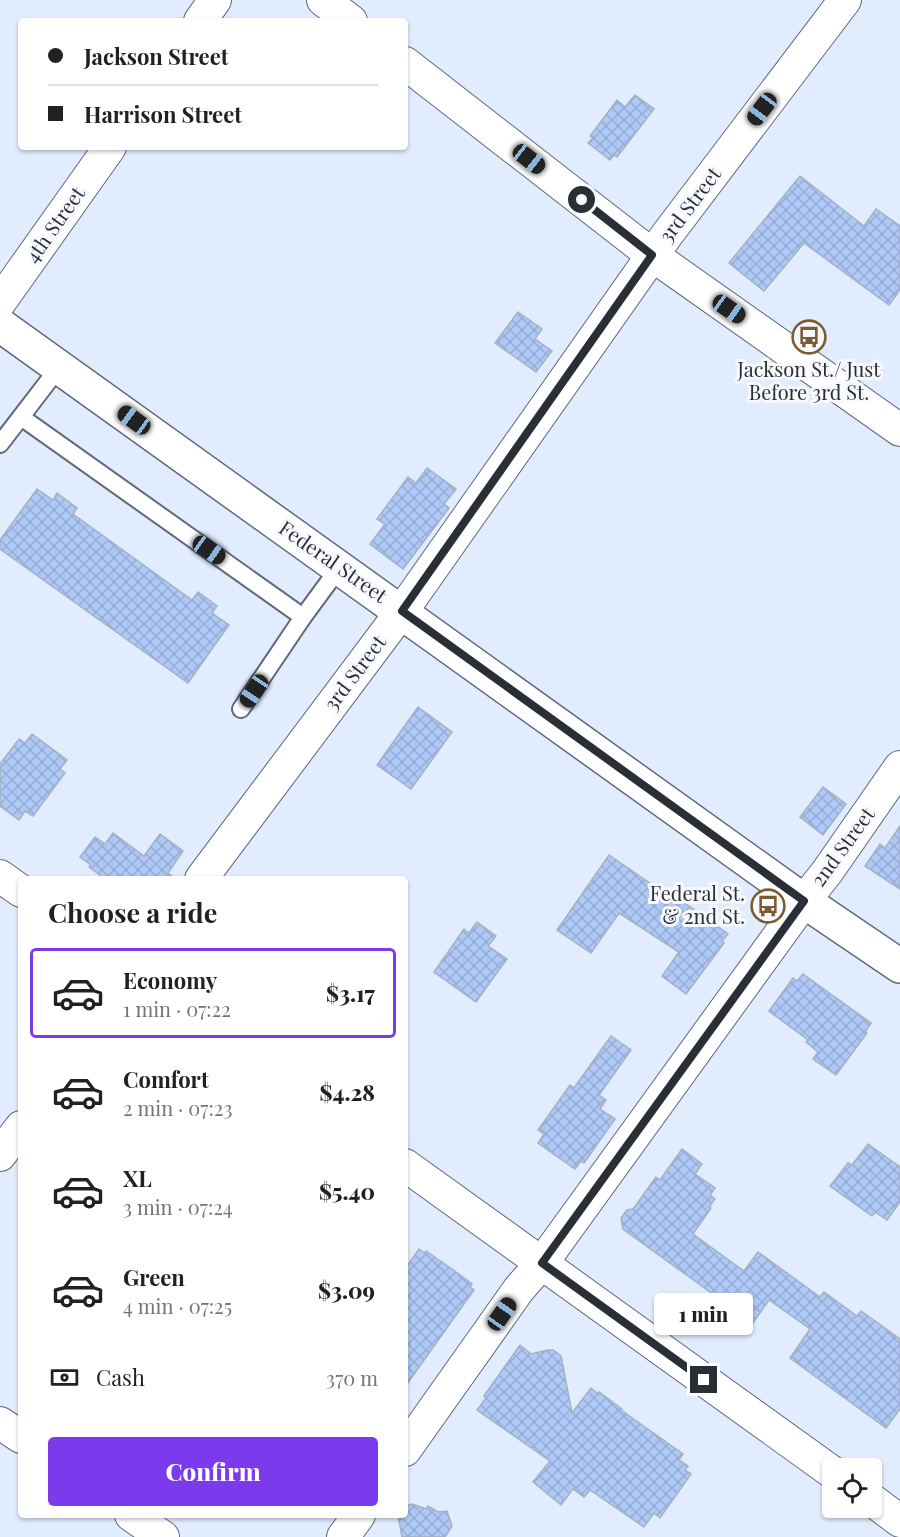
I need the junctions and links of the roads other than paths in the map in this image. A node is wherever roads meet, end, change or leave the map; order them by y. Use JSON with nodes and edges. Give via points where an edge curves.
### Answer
{"nodes":[{"id":1,"x":215,"y":0,"type":"edge"},
{"id":2,"x":323,"y":0,"type":"edge"},
{"id":3,"x":845,"y":0,"type":"edge"},
{"id":4,"x":202,"y":18,"type":"edge"},
{"id":5,"x":347,"y":18,"type":"edge"},
{"id":6,"x":408,"y":65,"type":"edge"},
{"id":7,"x":108,"y":150,"type":"edge"},
{"id":8,"x":652,"y":255,"type":"junction"},
{"id":9,"x":0,"y":302,"type":"edge"},
{"id":10,"x":0,"y":325,"type":"edge"},
{"id":11,"x":60,"y":366,"type":"junction"},
{"id":12,"x":21,"y":417,"type":"junction"},
{"id":13,"x":900,"y":430,"type":"edge"},
{"id":14,"x":0,"y":444,"type":"edge"},
{"id":15,"x":339,"y":568,"type":"junction"},
{"id":16,"x":402,"y":611,"type":"junction"},
{"id":17,"x":303,"y":617,"type":"junction"},
{"id":18,"x":241,"y":709,"type":"dead end"},
{"id":19,"x":900,"y":767,"type":"edge"},
{"id":20,"x":0,"y":876,"type":"edge"},
{"id":21,"x":203,"y":876,"type":"edge"},
{"id":22,"x":18,"y":889,"type":"edge"},
{"id":23,"x":804,"y":901,"type":"junction"},
{"id":24,"x":900,"y":966,"type":"edge"},
{"id":25,"x":18,"y":1131,"type":"edge"},
{"id":26,"x":0,"y":1155,"type":"edge"},
{"id":27,"x":408,"y":1167,"type":"edge"},
{"id":28,"x":542,"y":1263,"type":"junction"},
{"id":29,"x":0,"y":1423,"type":"edge"},
{"id":30,"x":18,"y":1435,"type":"edge"},
{"id":31,"x":408,"y":1446,"type":"edge"},
{"id":32,"x":822,"y":1465,"type":"edge"},
{"id":33,"x":882,"y":1508,"type":"edge"},
{"id":34,"x":135,"y":1518,"type":"edge"},
{"id":35,"x":357,"y":1518,"type":"edge"},
{"id":36,"x":900,"y":1521,"type":"edge"},
{"id":37,"x":163,"y":1537,"type":"edge"},
{"id":38,"x":343,"y":1537,"type":"edge"}],
"edges":[{"from":1,"to":4,"type":"street"},
{"from":2,"to":5,"type":"street"},
{"from":3,"to":8,"type":"street","name":"3rd Street"},
{"from":6,"to":8,"type":"street"},
{"from":7,"to":9,"type":"street","name":"4th Street"},
{"from":8,"to":13,"type":"street"},
{"from":8,"to":16,"type":"street","name":"3rd Street"},
{"from":10,"to":11,"type":"street","name":"Federal Street"},
{"from":11,"to":12,"type":"lane"},
{"from":11,"to":15,"type":"street","name":"Federal Street"},
{"from":12,"to":14,"type":"lane"},
{"from":12,"to":17,"type":"lane"},
{"from":15,"to":16,"type":"street","name":"Federal Street"},
{"from":15,"to":17,"type":"lane"},
{"from":16,"to":21,"type":"street","name":"3rd Street"},
{"from":16,"to":23,"type":"street","name":"Federal Street"},
{"from":17,"to":18,"type":"lane"},
{"from":19,"to":23,"type":"street","name":"2nd Street"},
{"from":20,"to":22,"type":"street"},
{"from":23,"to":24,"type":"street","name":"Federal Street"},
{"from":23,"to":28,"type":"street","name":"2nd Street"},
{"from":25,"to":26,"type":"street"},
{"from":27,"to":28,"type":"street"},
{"from":28,"to":31,"type":"street","name":"2nd Street","via":[[519,1289]]},
{"from":28,"to":32,"type":"street"},
{"from":29,"to":30,"type":"street"},
{"from":33,"to":36,"type":"street"},
{"from":34,"to":37,"type":"street"},
{"from":35,"to":38,"type":"street"}]}
